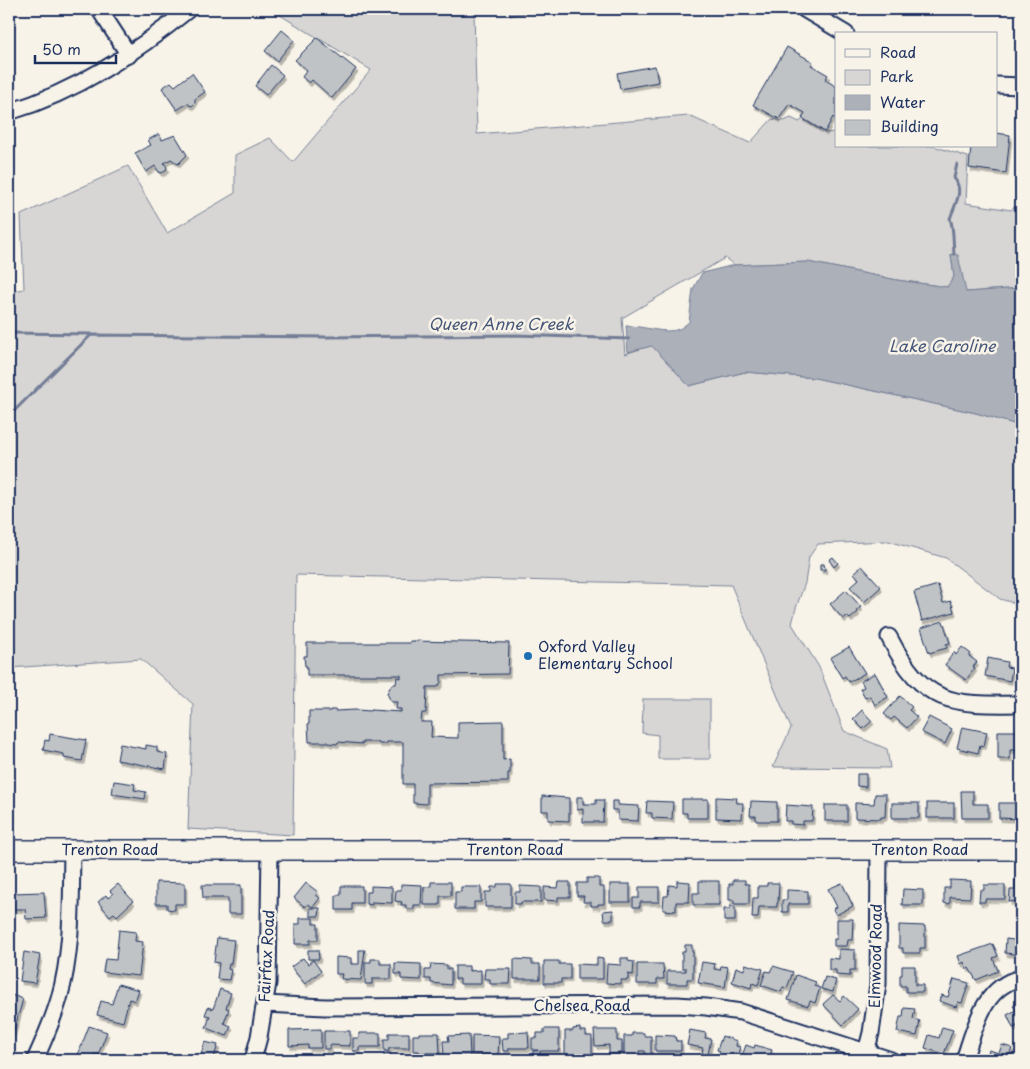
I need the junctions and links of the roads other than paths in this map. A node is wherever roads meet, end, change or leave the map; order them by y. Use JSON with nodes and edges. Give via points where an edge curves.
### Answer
{"nodes":[{"id":1,"x":99,"y":9,"type":"edge"},
{"id":2,"x":189,"y":9,"type":"edge"},
{"id":3,"x":804,"y":9,"type":"edge"},
{"id":4,"x":843,"y":32,"type":"edge"},
{"id":5,"x":129,"y":55,"type":"junction"},
{"id":6,"x":998,"y":85,"type":"edge"},
{"id":7,"x":1021,"y":86,"type":"edge"},
{"id":8,"x":9,"y":112,"type":"edge"},
{"id":9,"x":889,"y":637,"type":"dead end"},
{"id":10,"x":1021,"y":704,"type":"edge"},
{"id":11,"x":9,"y":850,"type":"edge"},
{"id":12,"x":72,"y":850,"type":"junction"},
{"id":13,"x":270,"y":850,"type":"junction"},
{"id":14,"x":879,"y":850,"type":"junction"},
{"id":15,"x":1021,"y":850,"type":"edge"},
{"id":16,"x":1021,"y":978,"type":"edge"},
{"id":17,"x":264,"y":1004,"type":"junction"},
{"id":18,"x":865,"y":1056,"type":"edge"},
{"id":19,"x":35,"y":1060,"type":"edge"},
{"id":20,"x":253,"y":1060,"type":"edge"},
{"id":21,"x":891,"y":1060,"type":"edge"},
{"id":22,"x":964,"y":1060,"type":"edge"}],
"edges":[{"from":1,"to":5,"type":"street"},
{"from":2,"to":5,"type":"street"},
{"from":3,"to":4,"type":"street"},
{"from":5,"to":8,"type":"street","via":[[66,89]]},
{"from":6,"to":7,"type":"street"},
{"from":9,"to":10,"type":"street","via":[[912,675],[938,695],[961,703]]},
{"from":11,"to":12,"type":"main road","name":"Trenton Road"},
{"from":12,"to":13,"type":"main road","name":"Trenton Road"},
{"from":12,"to":19,"type":"street","via":[[64,977],[52,1022]]},
{"from":13,"to":14,"type":"main road","name":"Trenton Road"},
{"from":13,"to":17,"type":"street","name":"Fairfax Road","via":[[269,968]]},
{"from":14,"to":15,"type":"main road","name":"Trenton Road"},
{"from":14,"to":18,"type":"street","name":"Elmwood Road","via":[[878,984]]},
{"from":16,"to":22,"type":"street","via":[[1004,984],[986,1004]]},
{"from":17,"to":18,"type":"street","name":"Chelsea Road","via":[[325,1007],[706,1007],[740,1012]]},
{"from":17,"to":20,"type":"street","name":"Fairfax Road"},
{"from":18,"to":21,"type":"street","name":"Chelsea Road"}]}
